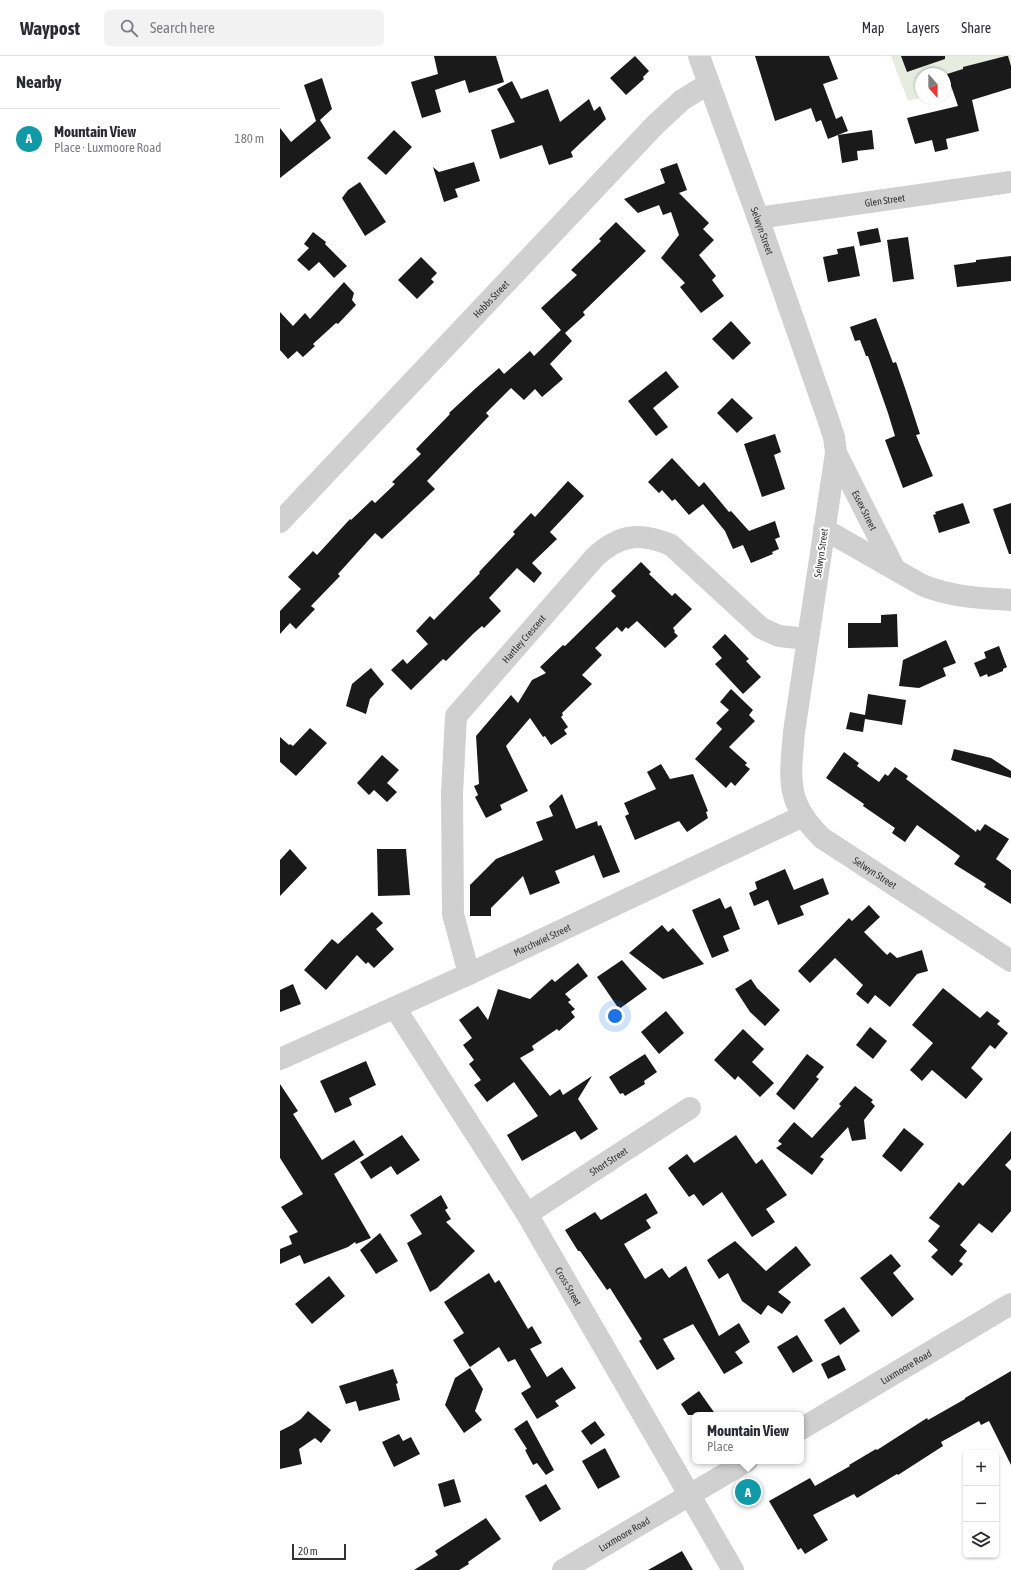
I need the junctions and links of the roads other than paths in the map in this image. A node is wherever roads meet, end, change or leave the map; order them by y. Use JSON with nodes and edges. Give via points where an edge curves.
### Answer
{"nodes":[{"id":1,"x":699,"y":56,"type":"edge"},
{"id":2,"x":708,"y":84,"type":"junction"},
{"id":3,"x":1011,"y":182,"type":"edge"},
{"id":4,"x":758,"y":218,"type":"junction"},
{"id":5,"x":836,"y":453,"type":"junction"},
{"id":6,"x":280,"y":522,"type":"edge"},
{"id":7,"x":824,"y":529,"type":"junction"},
{"id":8,"x":894,"y":568,"type":"junction"},
{"id":9,"x":1011,"y":600,"type":"edge"},
{"id":10,"x":808,"y":639,"type":"junction"},
{"id":11,"x":803,"y":816,"type":"junction"},
{"id":12,"x":1011,"y":961,"type":"edge"},
{"id":13,"x":469,"y":974,"type":"junction"},
{"id":14,"x":395,"y":1008,"type":"junction"},
{"id":15,"x":280,"y":1060,"type":"edge"},
{"id":16,"x":690,"y":1108,"type":"dead end"},
{"id":17,"x":527,"y":1214,"type":"junction"},
{"id":18,"x":1011,"y":1304,"type":"edge"},
{"id":19,"x":804,"y":1427,"type":"edge"},
{"id":20,"x":742,"y":1464,"type":"edge"},
{"id":21,"x":689,"y":1495,"type":"junction"},
{"id":22,"x":563,"y":1570,"type":"edge"},
{"id":23,"x":734,"y":1570,"type":"edge"}],
"edges":[{"from":1,"to":2,"type":"street","name":"Selwyn Street"},
{"from":2,"to":4,"type":"street","name":"Selwyn Street"},
{"from":2,"to":6,"type":"street","name":"Hobbs Street","via":[[682,100],[654,125]]},
{"from":3,"to":4,"type":"street","name":"Glen Street"},
{"from":4,"to":5,"type":"street","name":"Selwyn Street","via":[[834,437]]},
{"from":5,"to":7,"type":"street","name":"Selwyn Street"},
{"from":5,"to":8,"type":"street","name":"Essex Street"},
{"from":7,"to":8,"type":"street"},
{"from":7,"to":10,"type":"street","name":"Selwyn Street"},
{"from":8,"to":9,"type":"street","via":[[938,592],[965,597]]},
{"from":10,"to":11,"type":"street","name":"Selwyn Street","via":[[790,778]]},
{"from":10,"to":13,"type":"street","name":"Hartley Crescent","via":[[779,636],[761,628],[671,545],[655,538],[624,538],[605,548],[595,557],[456,716],[452,794],[452,914]]},
{"from":11,"to":12,"type":"street","name":"Selwyn Street","via":[[822,838]]},
{"from":11,"to":13,"type":"street","name":"Marchwiel Street"},
{"from":13,"to":14,"type":"street","name":"Marchwiel Street"},
{"from":14,"to":15,"type":"street","name":"Marchwiel Street"},
{"from":14,"to":17,"type":"street","name":"Cross Street"},
{"from":16,"to":17,"type":"street","name":"Short Street"},
{"from":17,"to":21,"type":"street","name":"Cross Street"},
{"from":18,"to":19,"type":"street","name":"Luxmoore Road"},
{"from":20,"to":21,"type":"street","name":"Luxmoore Road"},
{"from":21,"to":22,"type":"street","name":"Luxmoore Road"},
{"from":21,"to":23,"type":"street","name":"Cross Street"}]}
